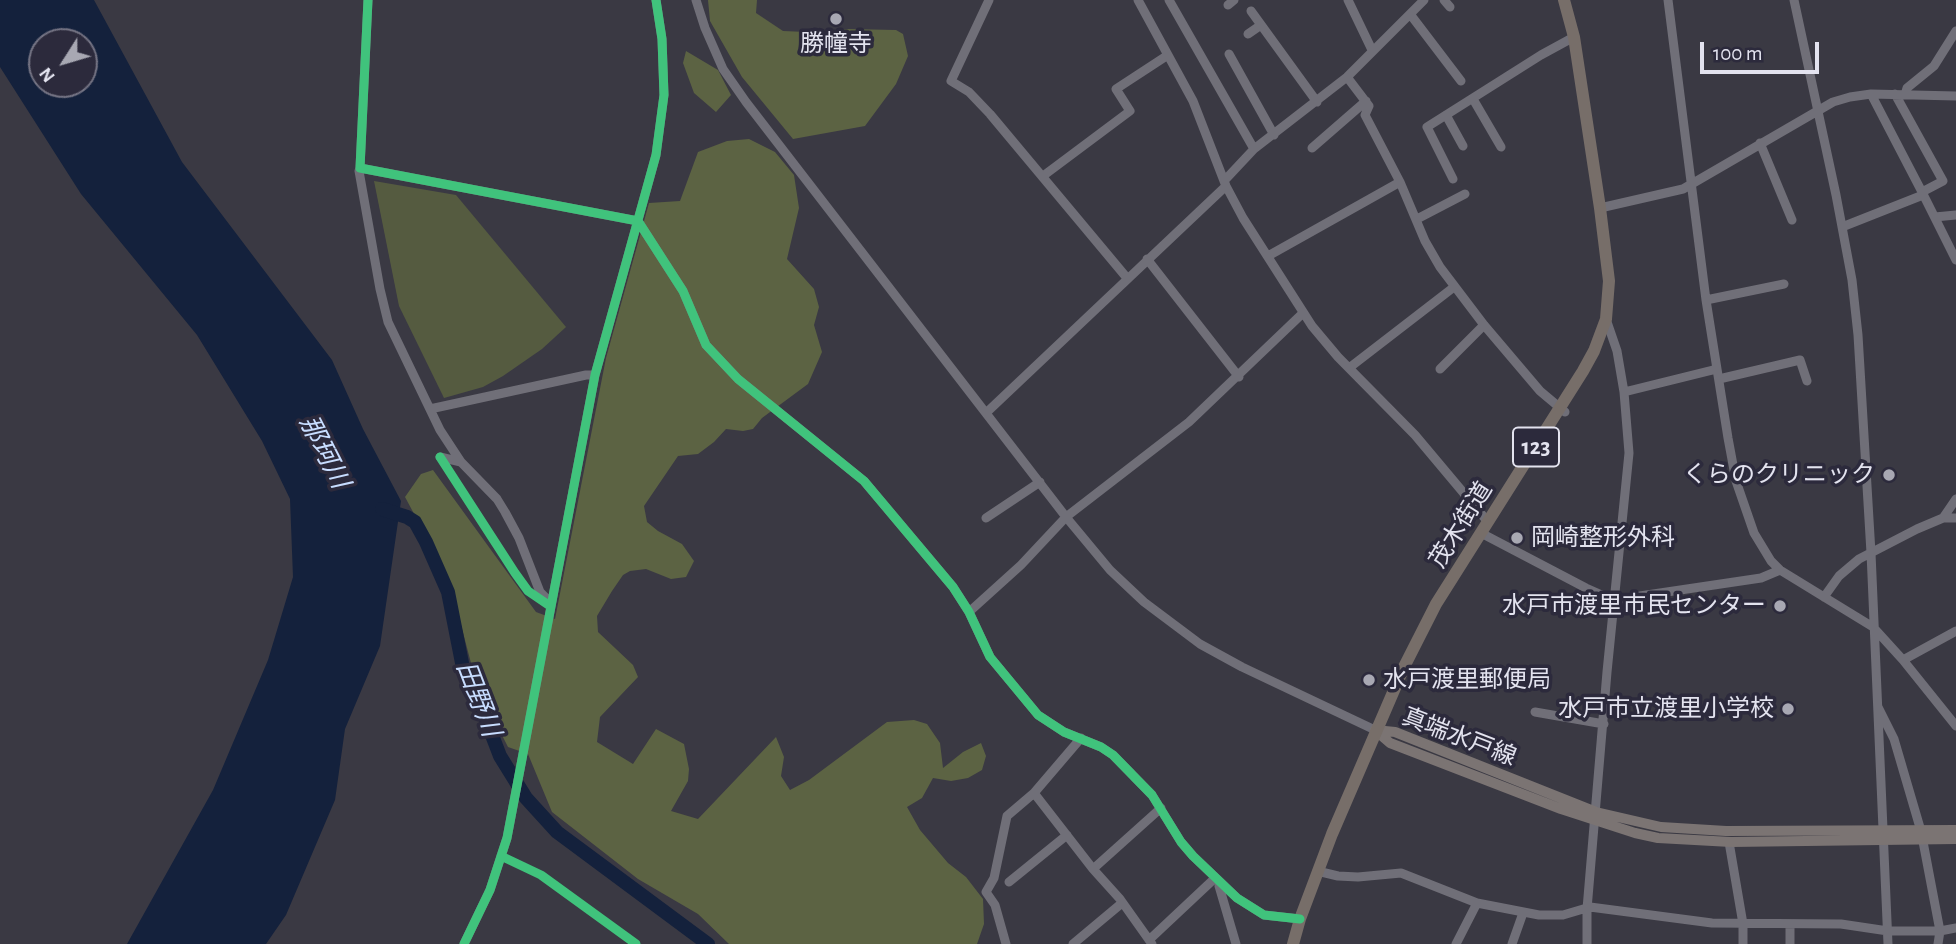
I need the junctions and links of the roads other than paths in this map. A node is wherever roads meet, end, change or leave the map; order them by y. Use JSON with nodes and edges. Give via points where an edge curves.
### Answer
{"nodes":[{"id":1,"x":368,"y":0,"type":"edge"},
{"id":2,"x":656,"y":0,"type":"edge"},
{"id":3,"x":696,"y":0,"type":"edge"},
{"id":4,"x":989,"y":0,"type":"edge"},
{"id":5,"x":1138,"y":0,"type":"edge"},
{"id":6,"x":1169,"y":0,"type":"edge"},
{"id":7,"x":1349,"y":0,"type":"edge"},
{"id":8,"x":1424,"y":0,"type":"edge"},
{"id":9,"x":1564,"y":0,"type":"edge"},
{"id":10,"x":1668,"y":0,"type":"edge"},
{"id":11,"x":1794,"y":0,"type":"edge"},
{"id":12,"x":1251,"y":11,"type":"dead end"},
{"id":13,"x":1410,"y":14,"type":"junction"},
{"id":14,"x":1261,"y":25,"type":"junction"},
{"id":15,"x":1956,"y":31,"type":"edge"},
{"id":16,"x":1248,"y":34,"type":"dead end"},
{"id":17,"x":1574,"y":37,"type":"junction"},
{"id":18,"x":1372,"y":50,"type":"junction"},
{"id":19,"x":1228,"y":54,"type":"dead end"},
{"id":20,"x":1168,"y":55,"type":"junction"},
{"id":21,"x":1347,"y":77,"type":"junction"},
{"id":22,"x":1461,"y":81,"type":"dead end"},
{"id":23,"x":1871,"y":94,"type":"junction"},
{"id":24,"x":1900,"y":94,"type":"junction"},
{"id":25,"x":1956,"y":96,"type":"edge"},
{"id":26,"x":1473,"y":99,"type":"junction"},
{"id":27,"x":1317,"y":102,"type":"junction"},
{"id":28,"x":1366,"y":102,"type":"junction"},
{"id":29,"x":1819,"y":108,"type":"junction"},
{"id":30,"x":1446,"y":116,"type":"junction"},
{"id":31,"x":1275,"y":135,"type":"junction"},
{"id":32,"x":1760,"y":143,"type":"junction"},
{"id":33,"x":1462,"y":145,"type":"dead end"},
{"id":34,"x":1501,"y":147,"type":"dead end"},
{"id":35,"x":1312,"y":148,"type":"dead end"},
{"id":36,"x":1254,"y":149,"type":"junction"},
{"id":37,"x":360,"y":168,"type":"junction"},
{"id":38,"x":1043,"y":176,"type":"junction"},
{"id":39,"x":1453,"y":179,"type":"dead end"},
{"id":40,"x":1400,"y":182,"type":"junction"},
{"id":41,"x":1225,"y":184,"type":"junction"},
{"id":42,"x":1691,"y":184,"type":"junction"},
{"id":43,"x":1923,"y":193,"type":"junction"},
{"id":44,"x":1465,"y":194,"type":"dead end"},
{"id":45,"x":1600,"y":208,"type":"junction"},
{"id":46,"x":1956,"y":215,"type":"edge"},
{"id":47,"x":1934,"y":217,"type":"junction"},
{"id":48,"x":1417,"y":219,"type":"junction"},
{"id":49,"x":1792,"y":220,"type":"dead end"},
{"id":50,"x":638,"y":222,"type":"junction"},
{"id":51,"x":1842,"y":227,"type":"junction"},
{"id":52,"x":1268,"y":256,"type":"junction"},
{"id":53,"x":1147,"y":259,"type":"junction"},
{"id":54,"x":1956,"y":260,"type":"edge"},
{"id":55,"x":1127,"y":278,"type":"junction"},
{"id":56,"x":1784,"y":285,"type":"dead end"},
{"id":57,"x":1454,"y":287,"type":"junction"},
{"id":58,"x":1706,"y":300,"type":"junction"},
{"id":59,"x":1303,"y":313,"type":"junction"},
{"id":60,"x":1606,"y":319,"type":"junction"},
{"id":61,"x":1484,"y":325,"type":"junction"},
{"id":62,"x":1349,"y":368,"type":"junction"},
{"id":63,"x":1440,"y":369,"type":"dead end"},
{"id":64,"x":1718,"y":374,"type":"junction"},
{"id":65,"x":595,"y":375,"type":"junction"},
{"id":66,"x":1239,"y":377,"type":"junction"},
{"id":67,"x":1807,"y":381,"type":"dead end"},
{"id":68,"x":1625,"y":392,"type":"junction"},
{"id":69,"x":430,"y":409,"type":"junction"},
{"id":70,"x":1562,"y":411,"type":"junction"},
{"id":71,"x":986,"y":413,"type":"junction"},
{"id":72,"x":440,"y":457,"type":"dead end"},
{"id":73,"x":461,"y":462,"type":"junction"},
{"id":74,"x":1040,"y":482,"type":"junction"},
{"id":75,"x":1956,"y":499,"type":"edge"},
{"id":76,"x":1066,"y":517,"type":"junction"},
{"id":77,"x":986,"y":518,"type":"dead end"},
{"id":78,"x":1943,"y":518,"type":"junction"},
{"id":79,"x":1956,"y":518,"type":"edge"},
{"id":80,"x":1484,"y":528,"type":"junction"},
{"id":81,"x":1871,"y":553,"type":"junction"},
{"id":82,"x":1780,"y":570,"type":"junction"},
{"id":83,"x":1824,"y":597,"type":"junction"},
{"id":84,"x":1614,"y":600,"type":"junction"},
{"id":85,"x":551,"y":603,"type":"junction"},
{"id":86,"x":969,"y":612,"type":"junction"},
{"id":87,"x":1873,"y":627,"type":"junction"},
{"id":88,"x":1956,"y":631,"type":"edge"},
{"id":89,"x":1903,"y":660,"type":"junction"},
{"id":90,"x":1877,"y":706,"type":"junction"},
{"id":91,"x":1535,"y":712,"type":"dead end"},
{"id":92,"x":1604,"y":723,"type":"junction"},
{"id":93,"x":1956,"y":726,"type":"edge"},
{"id":94,"x":1375,"y":730,"type":"junction"},
{"id":95,"x":1081,"y":738,"type":"junction"},
{"id":96,"x":1034,"y":793,"type":"junction"},
{"id":97,"x":1161,"y":808,"type":"junction"},
{"id":98,"x":1596,"y":817,"type":"junction"},
{"id":99,"x":1956,"y":830,"type":"edge"},
{"id":100,"x":1067,"y":835,"type":"junction"},
{"id":101,"x":1882,"y":835,"type":"junction"},
{"id":102,"x":1922,"y":835,"type":"junction"},
{"id":103,"x":1956,"y":839,"type":"edge"},
{"id":104,"x":1729,"y":842,"type":"junction"},
{"id":105,"x":1093,"y":869,"type":"junction"},
{"id":106,"x":1317,"y":871,"type":"junction"},
{"id":107,"x":1009,"y":882,"type":"dead end"},
{"id":108,"x":1218,"y":882,"type":"junction"},
{"id":109,"x":1122,"y":903,"type":"junction"},
{"id":110,"x":1476,"y":903,"type":"junction"},
{"id":111,"x":1587,"y":909,"type":"junction"},
{"id":112,"x":1524,"y":913,"type":"junction"},
{"id":113,"x":1300,"y":919,"type":"junction"},
{"id":114,"x":1743,"y":924,"type":"junction"},
{"id":115,"x":1790,"y":924,"type":"junction"},
{"id":116,"x":1956,"y":928,"type":"edge"},
{"id":117,"x":1888,"y":931,"type":"junction"},
{"id":118,"x":1940,"y":931,"type":"junction"},
{"id":119,"x":1151,"y":942,"type":"edge"},
{"id":120,"x":464,"y":944,"type":"edge"},
{"id":121,"x":1006,"y":944,"type":"edge"},
{"id":122,"x":1073,"y":944,"type":"edge"},
{"id":123,"x":1236,"y":944,"type":"edge"},
{"id":124,"x":1293,"y":944,"type":"edge"},
{"id":125,"x":1456,"y":944,"type":"edge"},
{"id":126,"x":1512,"y":944,"type":"edge"},
{"id":127,"x":1587,"y":944,"type":"edge"},
{"id":128,"x":1743,"y":944,"type":"edge"},
{"id":129,"x":1790,"y":944,"type":"edge"},
{"id":130,"x":1888,"y":944,"type":"edge"},
{"id":131,"x":1938,"y":944,"type":"edge"}],
"edges":[{"from":1,"to":37,"type":"street"},
{"from":2,"to":50,"type":"street","via":[[664,95],[656,155]]},
{"from":3,"to":71,"type":"street","via":[[723,69],[746,102]]},
{"from":4,"to":38,"type":"street","via":[[951,81],[969,92]]},
{"from":5,"to":20,"type":"street"},
{"from":6,"to":36,"type":"street"},
{"from":7,"to":18,"type":"street"},
{"from":8,"to":13,"type":"street"},
{"from":9,"to":17,"type":"highway","name":"茂木街道","number":"123"},
{"from":10,"to":42,"type":"street"},
{"from":11,"to":29,"type":"street"},
{"from":12,"to":14,"type":"street"},
{"from":13,"to":18,"type":"street"},
{"from":13,"to":22,"type":"street"},
{"from":14,"to":16,"type":"street"},
{"from":14,"to":27,"type":"street"},
{"from":15,"to":24,"type":"street","via":[[1934,65]]},
{"from":17,"to":26,"type":"street"},
{"from":17,"to":45,"type":"highway","name":"茂木街道","number":"123"},
{"from":18,"to":21,"type":"street"},
{"from":19,"to":31,"type":"street"},
{"from":20,"to":38,"type":"street","via":[[1116,89],[1130,111]]},
{"from":20,"to":41,"type":"street","via":[[1193,101]]},
{"from":21,"to":27,"type":"street"},
{"from":21,"to":28,"type":"street"},
{"from":23,"to":24,"type":"street"},
{"from":23,"to":29,"type":"street"},
{"from":23,"to":43,"type":"street"},
{"from":24,"to":25,"type":"street"},
{"from":24,"to":43,"type":"street","via":[[1943,181]]},
{"from":26,"to":30,"type":"street"},
{"from":26,"to":34,"type":"street"},
{"from":27,"to":31,"type":"street"},
{"from":28,"to":35,"type":"street"},
{"from":28,"to":40,"type":"street","via":[[1370,106],[1365,115]]},
{"from":29,"to":32,"type":"street"},
{"from":29,"to":51,"type":"street"},
{"from":30,"to":33,"type":"street"},
{"from":30,"to":39,"type":"street","via":[[1427,127]]},
{"from":31,"to":36,"type":"street"},
{"from":32,"to":42,"type":"street"},
{"from":32,"to":49,"type":"street"},
{"from":36,"to":41,"type":"street"},
{"from":37,"to":50,"type":"street"},
{"from":37,"to":69,"type":"street","via":[[388,322]]},
{"from":38,"to":55,"type":"street"},
{"from":40,"to":48,"type":"street"},
{"from":40,"to":52,"type":"street"},
{"from":41,"to":52,"type":"street"},
{"from":41,"to":53,"type":"street"},
{"from":42,"to":45,"type":"street"},
{"from":42,"to":58,"type":"street"},
{"from":43,"to":47,"type":"street"},
{"from":43,"to":51,"type":"street"},
{"from":44,"to":48,"type":"street"},
{"from":45,"to":60,"type":"highway","name":"茂木街道","number":"123","via":[[1609,281]]},
{"from":46,"to":47,"type":"street"},
{"from":47,"to":54,"type":"street"},
{"from":48,"to":57,"type":"street","via":[[1431,253]]},
{"from":50,"to":65,"type":"street"},
{"from":50,"to":86,"type":"street","via":[[720,362],[864,481]]},
{"from":51,"to":81,"type":"street","via":[[1858,335]]},
{"from":52,"to":59,"type":"street"},
{"from":53,"to":55,"type":"street"},
{"from":53,"to":66,"type":"street"},
{"from":55,"to":71,"type":"street"},
{"from":56,"to":58,"type":"street"},
{"from":57,"to":61,"type":"street"},
{"from":57,"to":62,"type":"street"},
{"from":58,"to":64,"type":"street"},
{"from":59,"to":62,"type":"street"},
{"from":59,"to":66,"type":"street"},
{"from":60,"to":68,"type":"street","via":[[1618,351]]},
{"from":60,"to":70,"type":"highway","name":"茂木街道","number":"123"},
{"from":61,"to":63,"type":"street"},
{"from":61,"to":70,"type":"street"},
{"from":62,"to":80,"type":"street","via":[[1415,435]]},
{"from":64,"to":67,"type":"street","via":[[1800,360]]},
{"from":64,"to":68,"type":"street"},
{"from":64,"to":82,"type":"street","via":[[1744,507],[1754,533]]},
{"from":65,"to":69,"type":"street"},
{"from":65,"to":85,"type":"street"},
{"from":66,"to":76,"type":"street","via":[[1189,422]]},
{"from":68,"to":84,"type":"street","via":[[1629,453]]},
{"from":69,"to":73,"type":"street"},
{"from":70,"to":80,"type":"highway","name":"茂木街道","number":"123"},
{"from":71,"to":74,"type":"street"},
{"from":72,"to":73,"type":"street"},
{"from":73,"to":85,"type":"street","via":[[497,499],[519,538],[540,592]]},
{"from":74,"to":76,"type":"street"},
{"from":74,"to":77,"type":"street"},
{"from":75,"to":78,"type":"street"},
{"from":76,"to":86,"type":"street"},
{"from":76,"to":94,"type":"street","via":[[1110,570],[1179,630],[1242,667]]},
{"from":78,"to":79,"type":"street"},
{"from":78,"to":81,"type":"street"},
{"from":80,"to":84,"type":"street"},
{"from":80,"to":94,"type":"highway","name":"茂木街道","number":"123","via":[[1436,604]]},
{"from":81,"to":83,"type":"street","via":[[1839,576]]},
{"from":81,"to":87,"type":"street"},
{"from":82,"to":83,"type":"street"},
{"from":82,"to":84,"type":"street","via":[[1760,578]]},
{"from":83,"to":87,"type":"street"},
{"from":84,"to":92,"type":"street"},
{"from":85,"to":120,"type":"street","via":[[507,838],[490,890]]},
{"from":86,"to":95,"type":"street","via":[[990,657],[1022,698],[1048,723]]},
{"from":87,"to":89,"type":"street"},
{"from":87,"to":90,"type":"street"},
{"from":88,"to":89,"type":"street"},
{"from":89,"to":93,"type":"street"},
{"from":90,"to":101,"type":"street"},
{"from":90,"to":102,"type":"street","via":[[1894,739]]},
{"from":91,"to":92,"type":"street"},
{"from":92,"to":98,"type":"street"},
{"from":94,"to":98,"type":"main road","name":"真端水戸線","via":[[1395,732]]},
{"from":94,"to":106,"type":"highway","name":"茂木街道","number":"123"},
{"from":95,"to":96,"type":"street"},
{"from":95,"to":97,"type":"street","via":[[1113,755]]},
{"from":96,"to":100,"type":"street"},
{"from":96,"to":121,"type":"street","via":[[1007,816],[994,878],[986,892],[995,905]]},
{"from":97,"to":105,"type":"street"},
{"from":97,"to":108,"type":"street","via":[[1181,842]]},
{"from":98,"to":101,"type":"main road","name":"真端水戸線","via":[[1685,830]]},
{"from":98,"to":104,"type":"main road","name":"真端水戸線","via":[[1658,838]]},
{"from":98,"to":111,"type":"street"},
{"from":99,"to":102,"type":"main road","name":"真端水戸線"},
{"from":100,"to":105,"type":"street"},
{"from":100,"to":107,"type":"street"},
{"from":101,"to":102,"type":"main road","name":"真端水戸線"},
{"from":101,"to":104,"type":"main road","name":"真端水戸線"},
{"from":101,"to":117,"type":"street"},
{"from":102,"to":103,"type":"main road","name":"真端水戸線"},
{"from":102,"to":118,"type":"street"},
{"from":104,"to":114,"type":"street"},
{"from":105,"to":109,"type":"street"},
{"from":106,"to":110,"type":"street","via":[[1357,877],[1401,873]]},
{"from":106,"to":113,"type":"highway","name":"茂木街道","number":"123"},
{"from":108,"to":113,"type":"street","via":[[1264,915]]},
{"from":108,"to":119,"type":"street"},
{"from":108,"to":123,"type":"street"},
{"from":109,"to":119,"type":"street"},
{"from":109,"to":122,"type":"street"},
{"from":110,"to":112,"type":"street"},
{"from":110,"to":125,"type":"street"},
{"from":111,"to":112,"type":"street","via":[[1563,915]]},
{"from":111,"to":114,"type":"street"},
{"from":111,"to":127,"type":"street"},
{"from":112,"to":126,"type":"street"},
{"from":113,"to":124,"type":"highway","name":"茂木街道","number":"123"},
{"from":114,"to":115,"type":"street"},
{"from":114,"to":128,"type":"street"},
{"from":115,"to":117,"type":"street","via":[[1841,924]]},
{"from":115,"to":129,"type":"street"},
{"from":116,"to":118,"type":"street"},
{"from":117,"to":118,"type":"street"},
{"from":117,"to":130,"type":"street"},
{"from":118,"to":131,"type":"street"}]}
